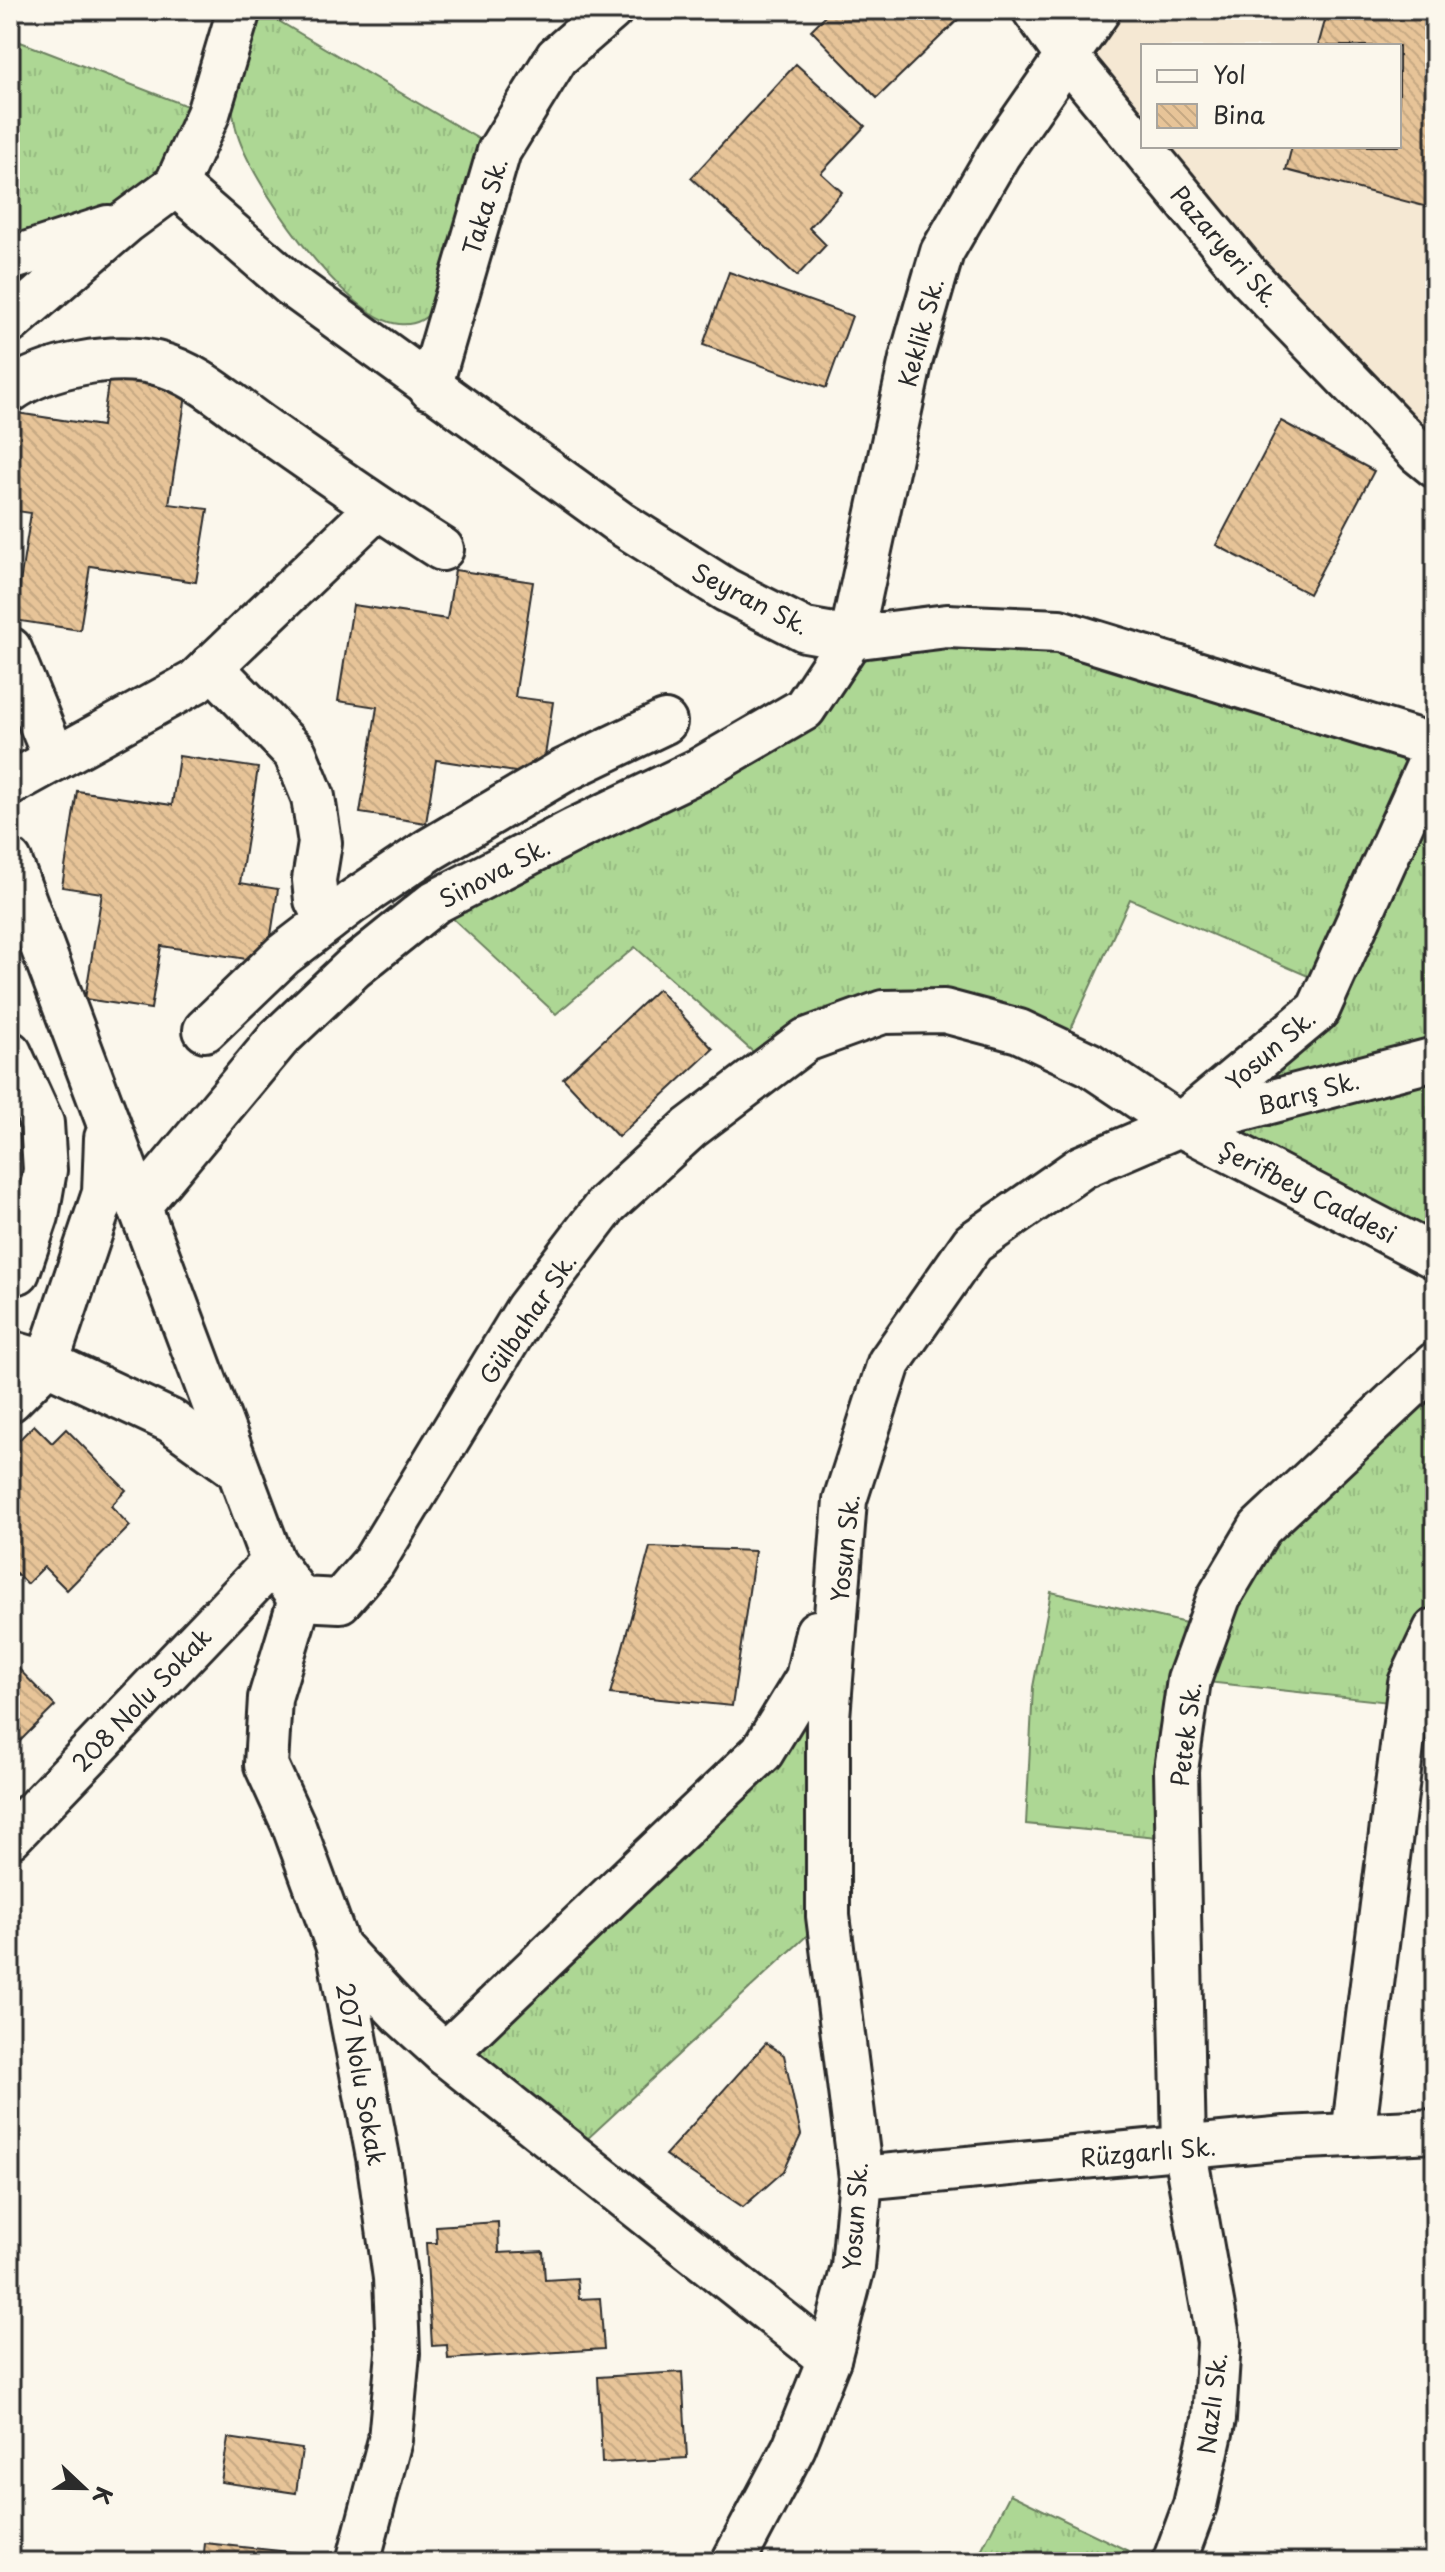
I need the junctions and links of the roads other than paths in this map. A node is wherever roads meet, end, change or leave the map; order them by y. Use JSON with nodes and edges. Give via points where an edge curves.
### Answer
{"nodes":[{"id":1,"x":239,"y":10,"type":"edge"},
{"id":2,"x":611,"y":10,"type":"edge"},
{"id":3,"x":1034,"y":10,"type":"edge"},
{"id":4,"x":1099,"y":10,"type":"edge"},
{"id":5,"x":1068,"y":58,"type":"junction"},
{"id":6,"x":1141,"y":146,"type":"edge"},
{"id":7,"x":1142,"y":148,"type":"edge"},
{"id":8,"x":176,"y":185,"type":"junction"},
{"id":9,"x":126,"y":222,"type":"junction"},
{"id":10,"x":10,"y":259,"type":"edge"},
{"id":11,"x":10,"y":322,"type":"edge"},
{"id":12,"x":430,"y":388,"type":"junction"},
{"id":13,"x":10,"y":391,"type":"edge"},
{"id":14,"x":1435,"y":466,"type":"edge"},
{"id":15,"x":377,"y":508,"type":"junction"},
{"id":16,"x":442,"y":549,"type":"dead end"},
{"id":17,"x":851,"y":638,"type":"junction"},
{"id":18,"x":10,"y":649,"type":"edge"},
{"id":19,"x":211,"y":666,"type":"junction"},
{"id":20,"x":665,"y":722,"type":"dead end"},
{"id":21,"x":1435,"y":748,"type":"edge"},
{"id":22,"x":55,"y":759,"type":"junction"},
{"id":23,"x":10,"y":784,"type":"edge"},
{"id":24,"x":13,"y":880,"type":"edge"},
{"id":25,"x":327,"y":921,"type":"junction"},
{"id":26,"x":205,"y":1030,"type":"dead end"},
{"id":27,"x":10,"y":1053,"type":"edge"},
{"id":28,"x":1435,"y":1059,"type":"edge"},
{"id":29,"x":106,"y":1123,"type":"junction"},
{"id":30,"x":1180,"y":1125,"type":"junction"},
{"id":31,"x":139,"y":1206,"type":"junction"},
{"id":32,"x":1435,"y":1257,"type":"edge"},
{"id":33,"x":18,"y":1272,"type":"dead end"},
{"id":34,"x":28,"y":1358,"type":"edge"},
{"id":35,"x":1435,"y":1364,"type":"edge"},
{"id":36,"x":10,"y":1400,"type":"edge"},
{"id":37,"x":236,"y":1468,"type":"junction"},
{"id":38,"x":845,"y":1500,"type":"junction"},
{"id":39,"x":273,"y":1562,"type":"junction"},
{"id":40,"x":300,"y":1599,"type":"junction"},
{"id":41,"x":1435,"y":1630,"type":"edge"},
{"id":42,"x":10,"y":1837,"type":"edge"},
{"id":43,"x":338,"y":1947,"type":"junction"},
{"id":44,"x":445,"y":2054,"type":"junction"},
{"id":45,"x":1435,"y":2131,"type":"edge"},
{"id":46,"x":1353,"y":2135,"type":"junction"},
{"id":47,"x":1184,"y":2147,"type":"junction"},
{"id":48,"x":861,"y":2178,"type":"junction"},
{"id":49,"x":829,"y":2359,"type":"junction"},
{"id":50,"x":358,"y":2562,"type":"edge"},
{"id":51,"x":733,"y":2562,"type":"edge"},
{"id":52,"x":1174,"y":2562,"type":"edge"}],
"edges":[{"from":1,"to":8,"type":"street","via":[[208,114]]},
{"from":2,"to":12,"type":"street","name":"Taka Sk.","via":[[557,57],[499,151]]},
{"from":3,"to":5,"type":"street","name":"Pazaryeri Sk."},
{"from":4,"to":5,"type":"street","name":"Keklik Sk."},
{"from":5,"to":6,"type":"street","name":"Pazaryeri Sk."},
{"from":5,"to":17,"type":"street","name":"Keklik Sk.","via":[[999,154],[942,252],[911,359]]},
{"from":7,"to":14,"type":"street","name":"Pazaryeri Sk.","via":[[1248,276]]},
{"from":8,"to":9,"type":"street"},
{"from":8,"to":12,"type":"street","name":"Seyran Sk.","via":[[290,284]]},
{"from":9,"to":10,"type":"street"},
{"from":9,"to":11,"type":"street"},
{"from":12,"to":17,"type":"street","name":"Seyran Sk.","via":[[620,523],[726,590],[805,630]]},
{"from":13,"to":15,"type":"street","via":[[26,380],[102,358],[157,363],[195,380]]},
{"from":15,"to":16,"type":"street"},
{"from":15,"to":19,"type":"street"},
{"from":17,"to":21,"type":"street","name":"Seyran Sk.","via":[[947,626],[1059,631]]},
{"from":17,"to":31,"type":"street","name":"Sinova Sk.","via":[[804,709],[699,770],[435,902],[353,968],[279,1038]]},
{"from":18,"to":22,"type":"street"},
{"from":19,"to":22,"type":"street","via":[[195,682]]},
{"from":19,"to":25,"type":"street","via":[[295,753],[313,797],[320,843],[316,900]]},
{"from":20,"to":25,"type":"street","via":[[563,771],[429,850]]},
{"from":21,"to":30,"type":"street","name":"Yosun Sk.","via":[[1318,1010]]},
{"from":22,"to":23,"type":"street"},
{"from":24,"to":29,"type":"street"},
{"from":25,"to":26,"type":"street"},
{"from":27,"to":33,"type":"street","via":[[42,1123],[45,1170],[37,1216]]},
{"from":28,"to":30,"type":"street","name":"Barış Sk."},
{"from":29,"to":31,"type":"street"},
{"from":29,"to":34,"type":"street","via":[[104,1193]]},
{"from":30,"to":32,"type":"street","name":"Şerifbey Caddesi"},
{"from":30,"to":38,"type":"street","name":"Yosun Sk.","via":[[1082,1167],[973,1243],[889,1363]]},
{"from":30,"to":40,"type":"street","name":"Gülbahar Sk.","via":[[1089,1064],[1019,1031],[944,1011],[883,1012],[806,1040],[690,1128],[607,1204],[527,1309],[373,1563],[340,1601]]},
{"from":31,"to":37,"type":"street"},
{"from":34,"to":36,"type":"street"},
{"from":34,"to":37,"type":"street","via":[[171,1421]]},
{"from":35,"to":47,"type":"street","name":"Petek Sk.","via":[[1260,1528],[1219,1597],[1189,1680],[1176,1770]]},
{"from":37,"to":39,"type":"street"},
{"from":38,"to":44,"type":"street","via":[[807,1678],[762,1752]]},
{"from":38,"to":48,"type":"street","name":"Yosun Sk.","via":[[828,1718],[828,1916]]},
{"from":39,"to":40,"type":"street"},
{"from":39,"to":42,"type":"street","name":"208 Nolu Sokak"},
{"from":40,"to":43,"type":"street","name":"207 Nolu Sokak","via":[[270,1698],[266,1765]]},
{"from":41,"to":46,"type":"street","via":[[1410,1683]]},
{"from":43,"to":44,"type":"street"},
{"from":43,"to":50,"type":"street","name":"207 Nolu Sokak","via":[[378,2157],[395,2278],[398,2353],[390,2440]]},
{"from":44,"to":49,"type":"street"},
{"from":45,"to":46,"type":"street","name":"Rüzgarlı Sk."},
{"from":46,"to":47,"type":"street","name":"Rüzgarlı Sk."},
{"from":47,"to":48,"type":"street","name":"Rüzgarlı Sk."},
{"from":47,"to":52,"type":"street","name":"Nazlı Sk.","via":[[1219,2342],[1214,2419],[1195,2505]]},
{"from":48,"to":49,"type":"street","name":"Yosun Sk.","via":[[853,2267]]},
{"from":49,"to":51,"type":"street","name":"Yosun Sk.","via":[[794,2447]]}]}
